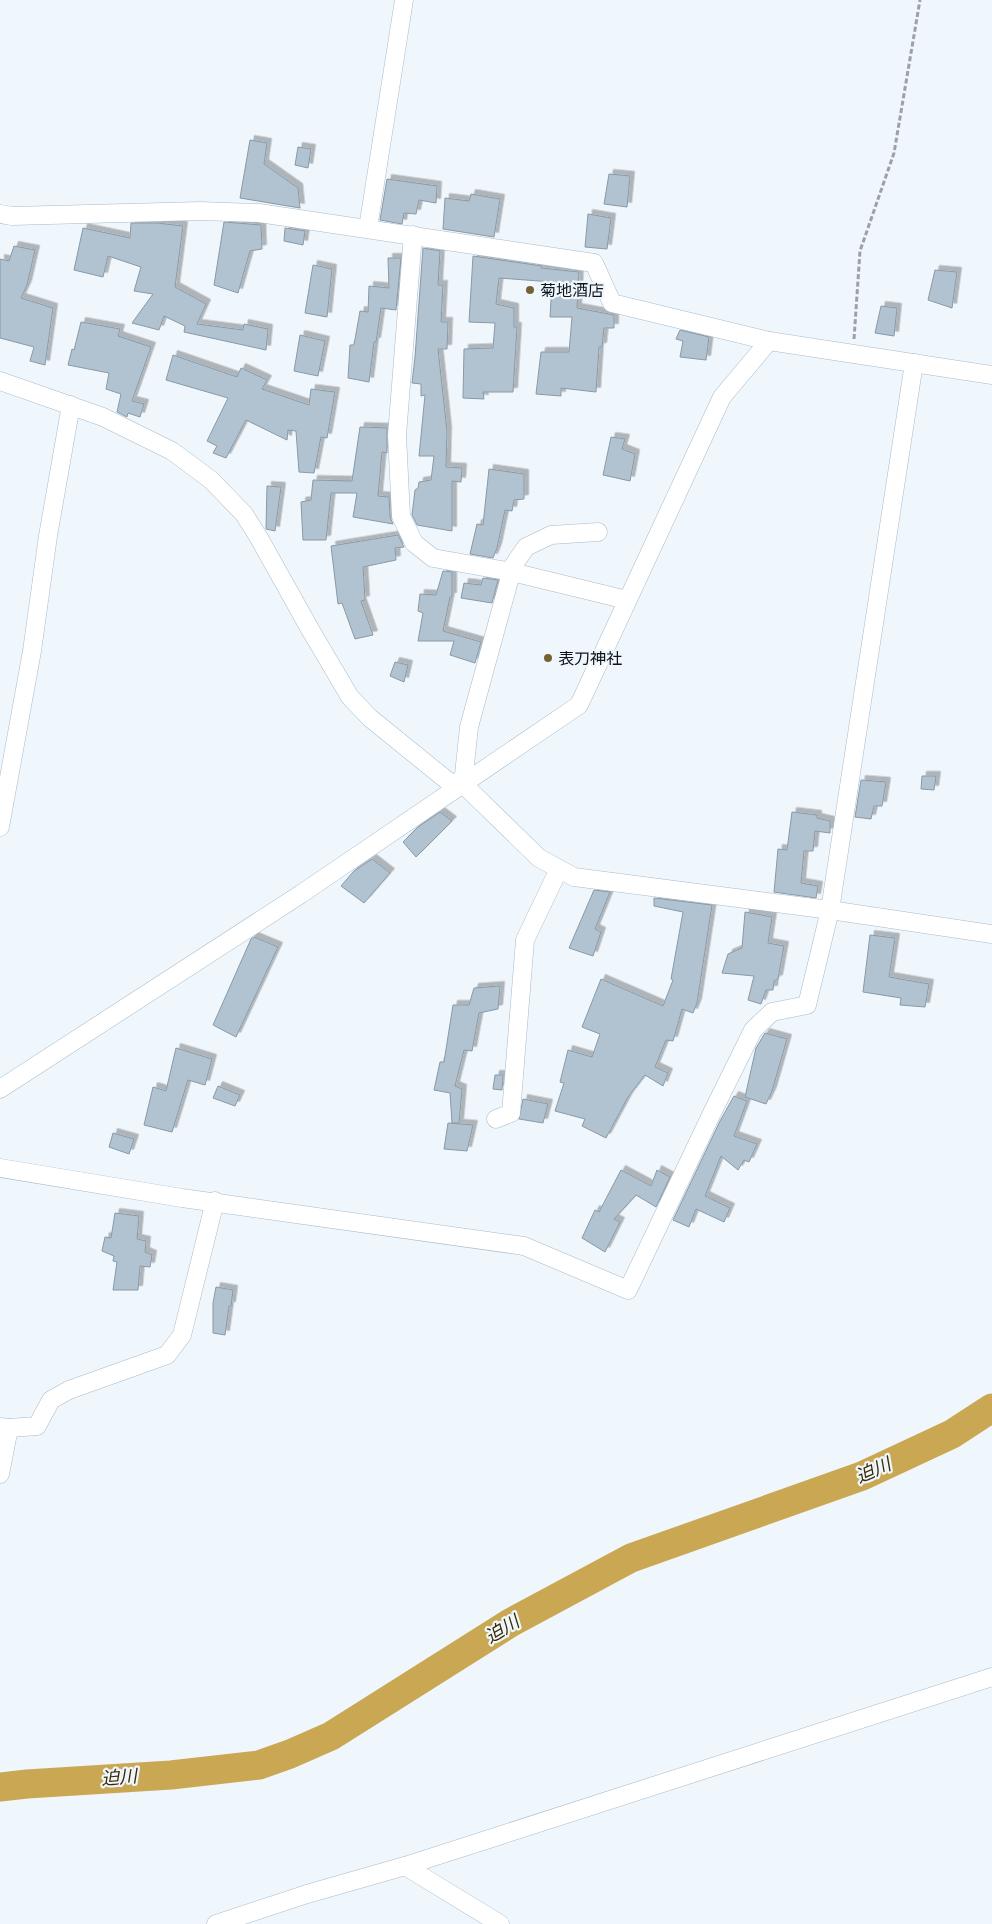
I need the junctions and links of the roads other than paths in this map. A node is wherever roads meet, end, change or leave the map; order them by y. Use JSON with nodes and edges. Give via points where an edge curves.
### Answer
{"nodes":[{"id":1,"x":404,"y":0,"type":"edge"},
{"id":2,"x":0,"y":214,"type":"edge"},
{"id":3,"x":368,"y":228,"type":"junction"},
{"id":4,"x":413,"y":235,"type":"junction"},
{"id":5,"x":770,"y":341,"type":"junction"},
{"id":6,"x":914,"y":363,"type":"junction"},
{"id":7,"x":992,"y":375,"type":"edge"},
{"id":8,"x":0,"y":381,"type":"edge"},
{"id":9,"x":71,"y":405,"type":"junction"},
{"id":10,"x":598,"y":532,"type":"dead end"},
{"id":11,"x":512,"y":572,"type":"junction"},
{"id":12,"x":628,"y":600,"type":"junction"},
{"id":13,"x":463,"y":784,"type":"junction"},
{"id":14,"x":0,"y":828,"type":"edge"},
{"id":15,"x":559,"y":869,"type":"junction"},
{"id":16,"x":830,"y":910,"type":"junction"},
{"id":17,"x":992,"y":934,"type":"edge"},
{"id":18,"x":0,"y":1089,"type":"edge"},
{"id":19,"x":496,"y":1119,"type":"dead end"},
{"id":20,"x":0,"y":1168,"type":"edge"},
{"id":21,"x":215,"y":1201,"type":"junction"},
{"id":22,"x":5,"y":1428,"type":"edge"},
{"id":23,"x":0,"y":1474,"type":"edge"},
{"id":24,"x":992,"y":1677,"type":"edge"},
{"id":25,"x":405,"y":1866,"type":"junction"},
{"id":26,"x":216,"y":1924,"type":"edge"},
{"id":27,"x":500,"y":1924,"type":"edge"}],
"edges":[{"from":1,"to":3,"type":"street"},
{"from":2,"to":3,"type":"street","via":[[259,213]]},
{"from":3,"to":4,"type":"street"},
{"from":4,"to":5,"type":"street","via":[[594,263],[612,303]]},
{"from":4,"to":11,"type":"street","via":[[396,435],[401,516],[414,542],[433,558]]},
{"from":5,"to":6,"type":"street"},
{"from":5,"to":12,"type":"street","via":[[722,397]]},
{"from":6,"to":7,"type":"street"},
{"from":6,"to":16,"type":"street"},
{"from":8,"to":9,"type":"street"},
{"from":9,"to":13,"type":"street","via":[[172,451],[211,480],[244,514],[350,697],[370,718],[449,782]]},
{"from":9,"to":14,"type":"street"},
{"from":10,"to":11,"type":"street","via":[[551,535],[526,547]]},
{"from":11,"to":12,"type":"street"},
{"from":11,"to":13,"type":"street","via":[[469,727]]},
{"from":12,"to":13,"type":"street","via":[[578,704]]},
{"from":13,"to":15,"type":"street","via":[[539,858]]},
{"from":13,"to":18,"type":"street","via":[[301,894]]},
{"from":15,"to":16,"type":"street","via":[[574,877]]},
{"from":15,"to":19,"type":"street","via":[[525,940],[511,1113]]},
{"from":16,"to":17,"type":"street"},
{"from":16,"to":21,"type":"street","via":[[807,1005],[772,1012],[753,1030],[628,1290],[524,1246]]},
{"from":20,"to":21,"type":"street"},
{"from":21,"to":22,"type":"street","via":[[182,1335],[167,1355],[69,1390],[51,1400],[37,1426]]},
{"from":22,"to":23,"type":"street"},
{"from":24,"to":25,"type":"street"},
{"from":25,"to":26,"type":"street"},
{"from":25,"to":27,"type":"street"}]}
